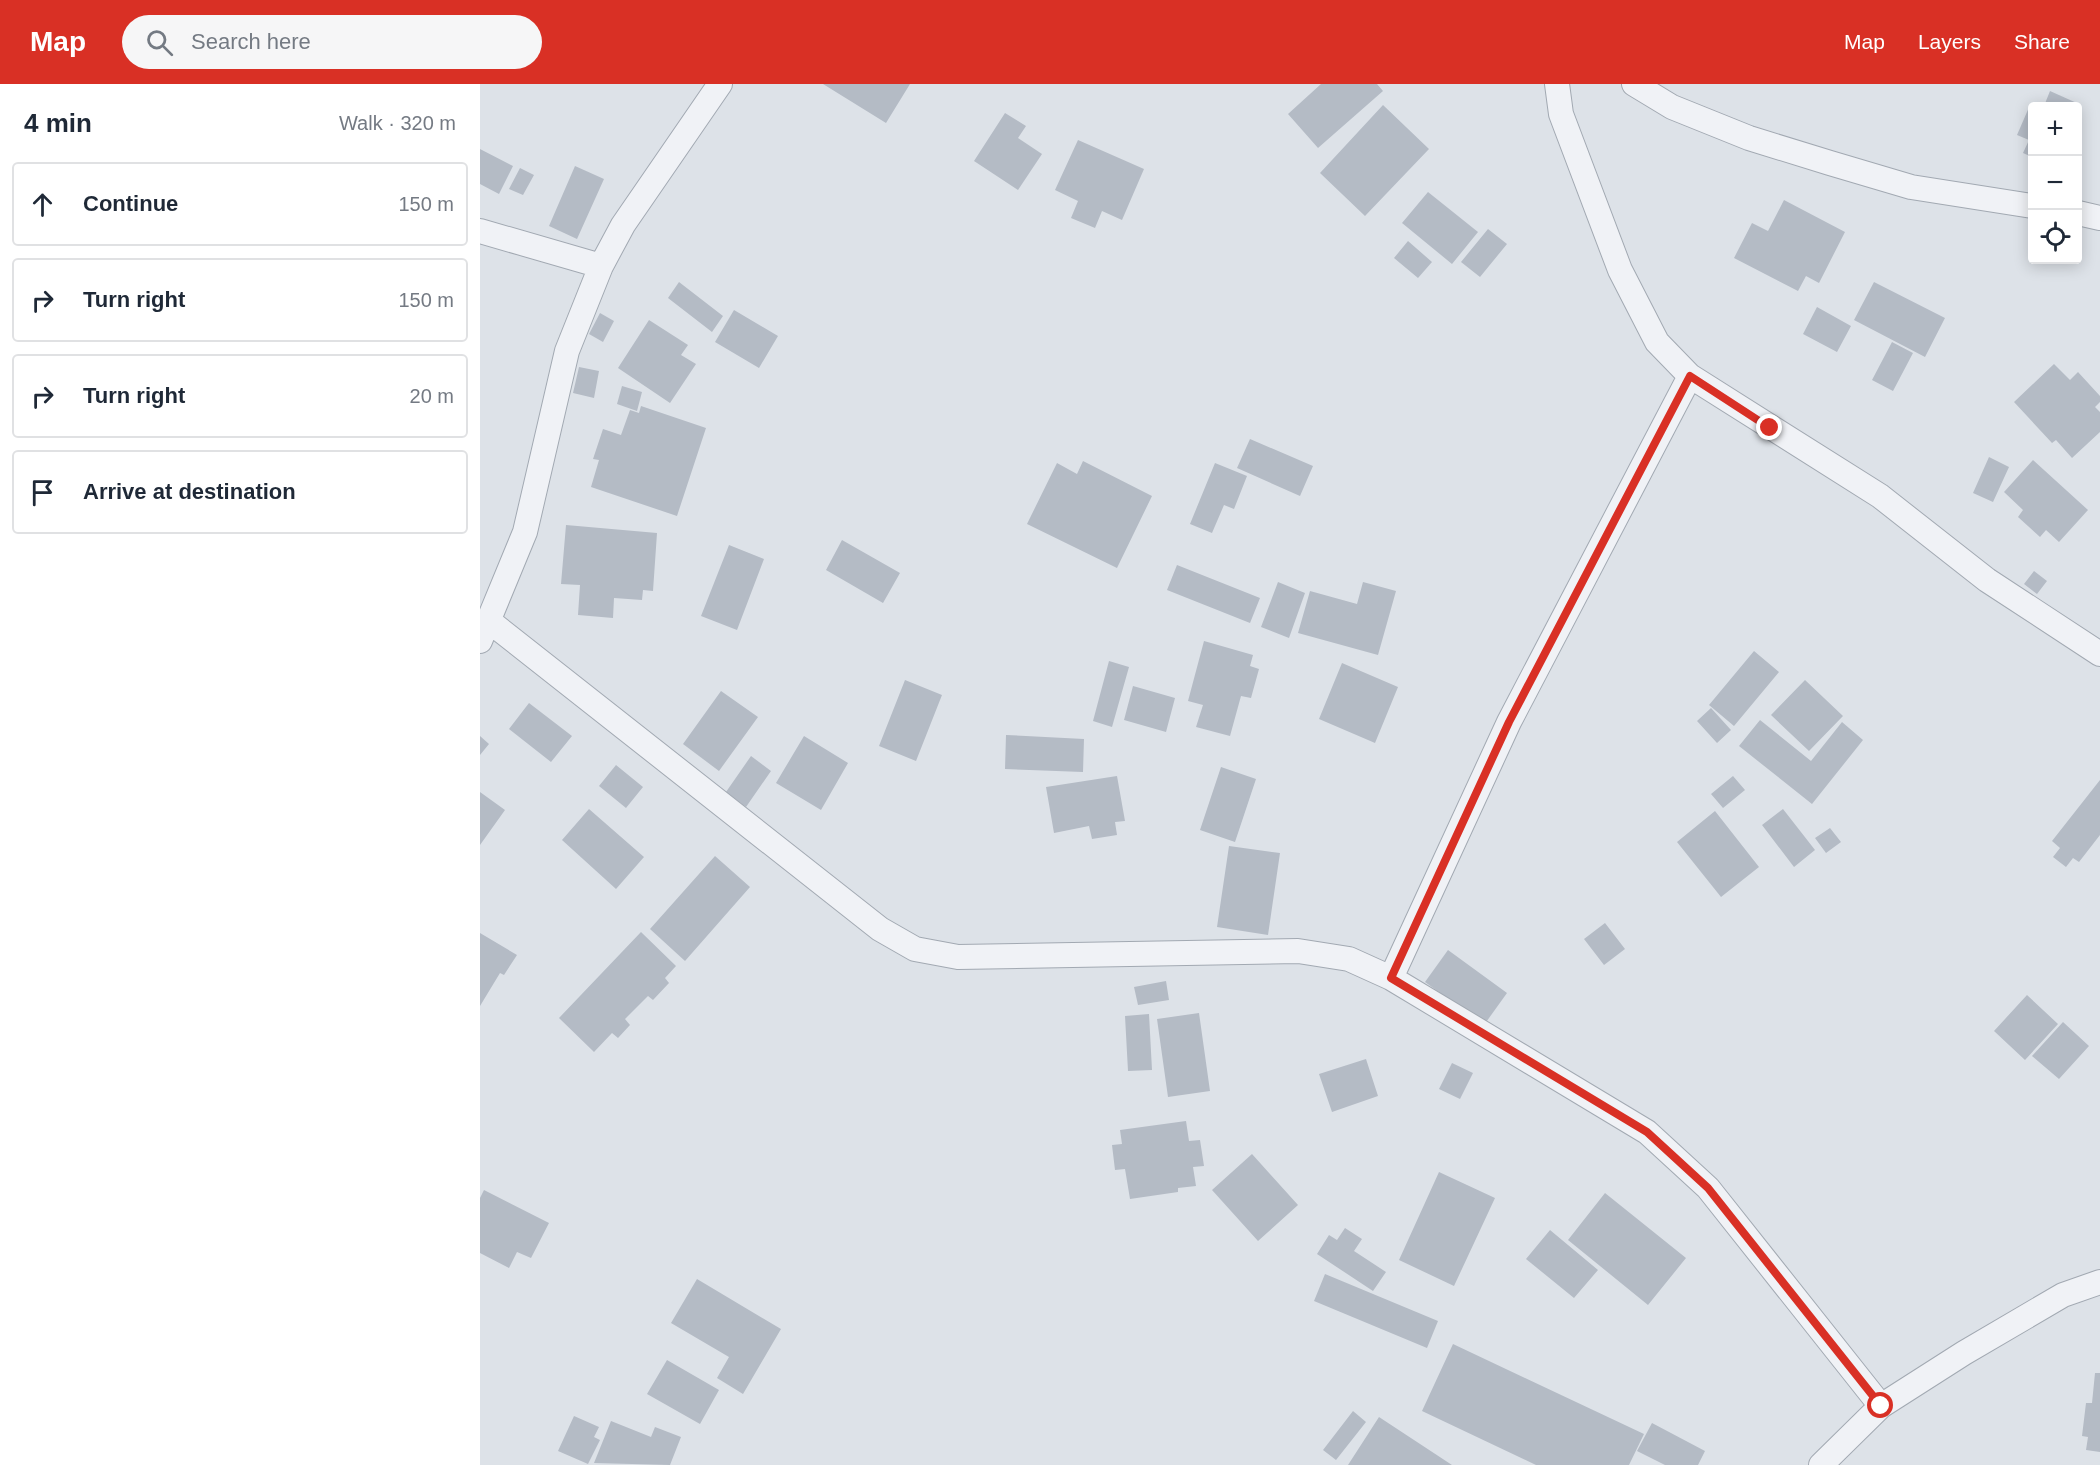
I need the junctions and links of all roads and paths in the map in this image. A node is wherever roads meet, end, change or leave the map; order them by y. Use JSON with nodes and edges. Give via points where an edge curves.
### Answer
{"nodes":[{"id":1,"x":720,"y":84,"type":"edge"},
{"id":2,"x":1557,"y":84,"type":"edge"},
{"id":3,"x":1634,"y":84,"type":"edge"},
{"id":4,"x":2028,"y":205,"type":"edge"},
{"id":5,"x":2082,"y":214,"type":"edge"},
{"id":6,"x":2100,"y":218,"type":"edge"},
{"id":7,"x":480,"y":231,"type":"edge"},
{"id":8,"x":602,"y":266,"type":"junction"},
{"id":9,"x":1690,"y":376,"type":"junction"},
{"id":10,"x":485,"y":631,"type":"edge"},
{"id":11,"x":2100,"y":654,"type":"edge"},
{"id":12,"x":1391,"y":978,"type":"junction"},
{"id":13,"x":2100,"y":1282,"type":"edge"},
{"id":14,"x":1881,"y":1406,"type":"junction"},
{"id":15,"x":1821,"y":1465,"type":"edge"}],
"edges":[{"from":1,"to":8,"type":"street","via":[[623,225]]},
{"from":2,"to":9,"type":"street","via":[[1561,114],[1620,270],[1657,342]]},
{"from":3,"to":4,"type":"street","via":[[1672,107],[1790,151],[1911,187]]},
{"from":5,"to":6,"type":"street"},
{"from":7,"to":8,"type":"street"},
{"from":8,"to":10,"type":"street","via":[[567,351],[525,532]]},
{"from":9,"to":11,"type":"street","via":[[1880,496],[1987,580]]},
{"from":9,"to":12,"type":"street","via":[[1509,722]]},
{"from":10,"to":12,"type":"street","via":[[880,929],[915,949],[958,957],[1298,951],[1349,959]]},
{"from":12,"to":14,"type":"street","via":[[1647,1132],[1708,1188]]},
{"from":13,"to":14,"type":"street","via":[[2063,1295]]},
{"from":14,"to":15,"type":"street"}]}
